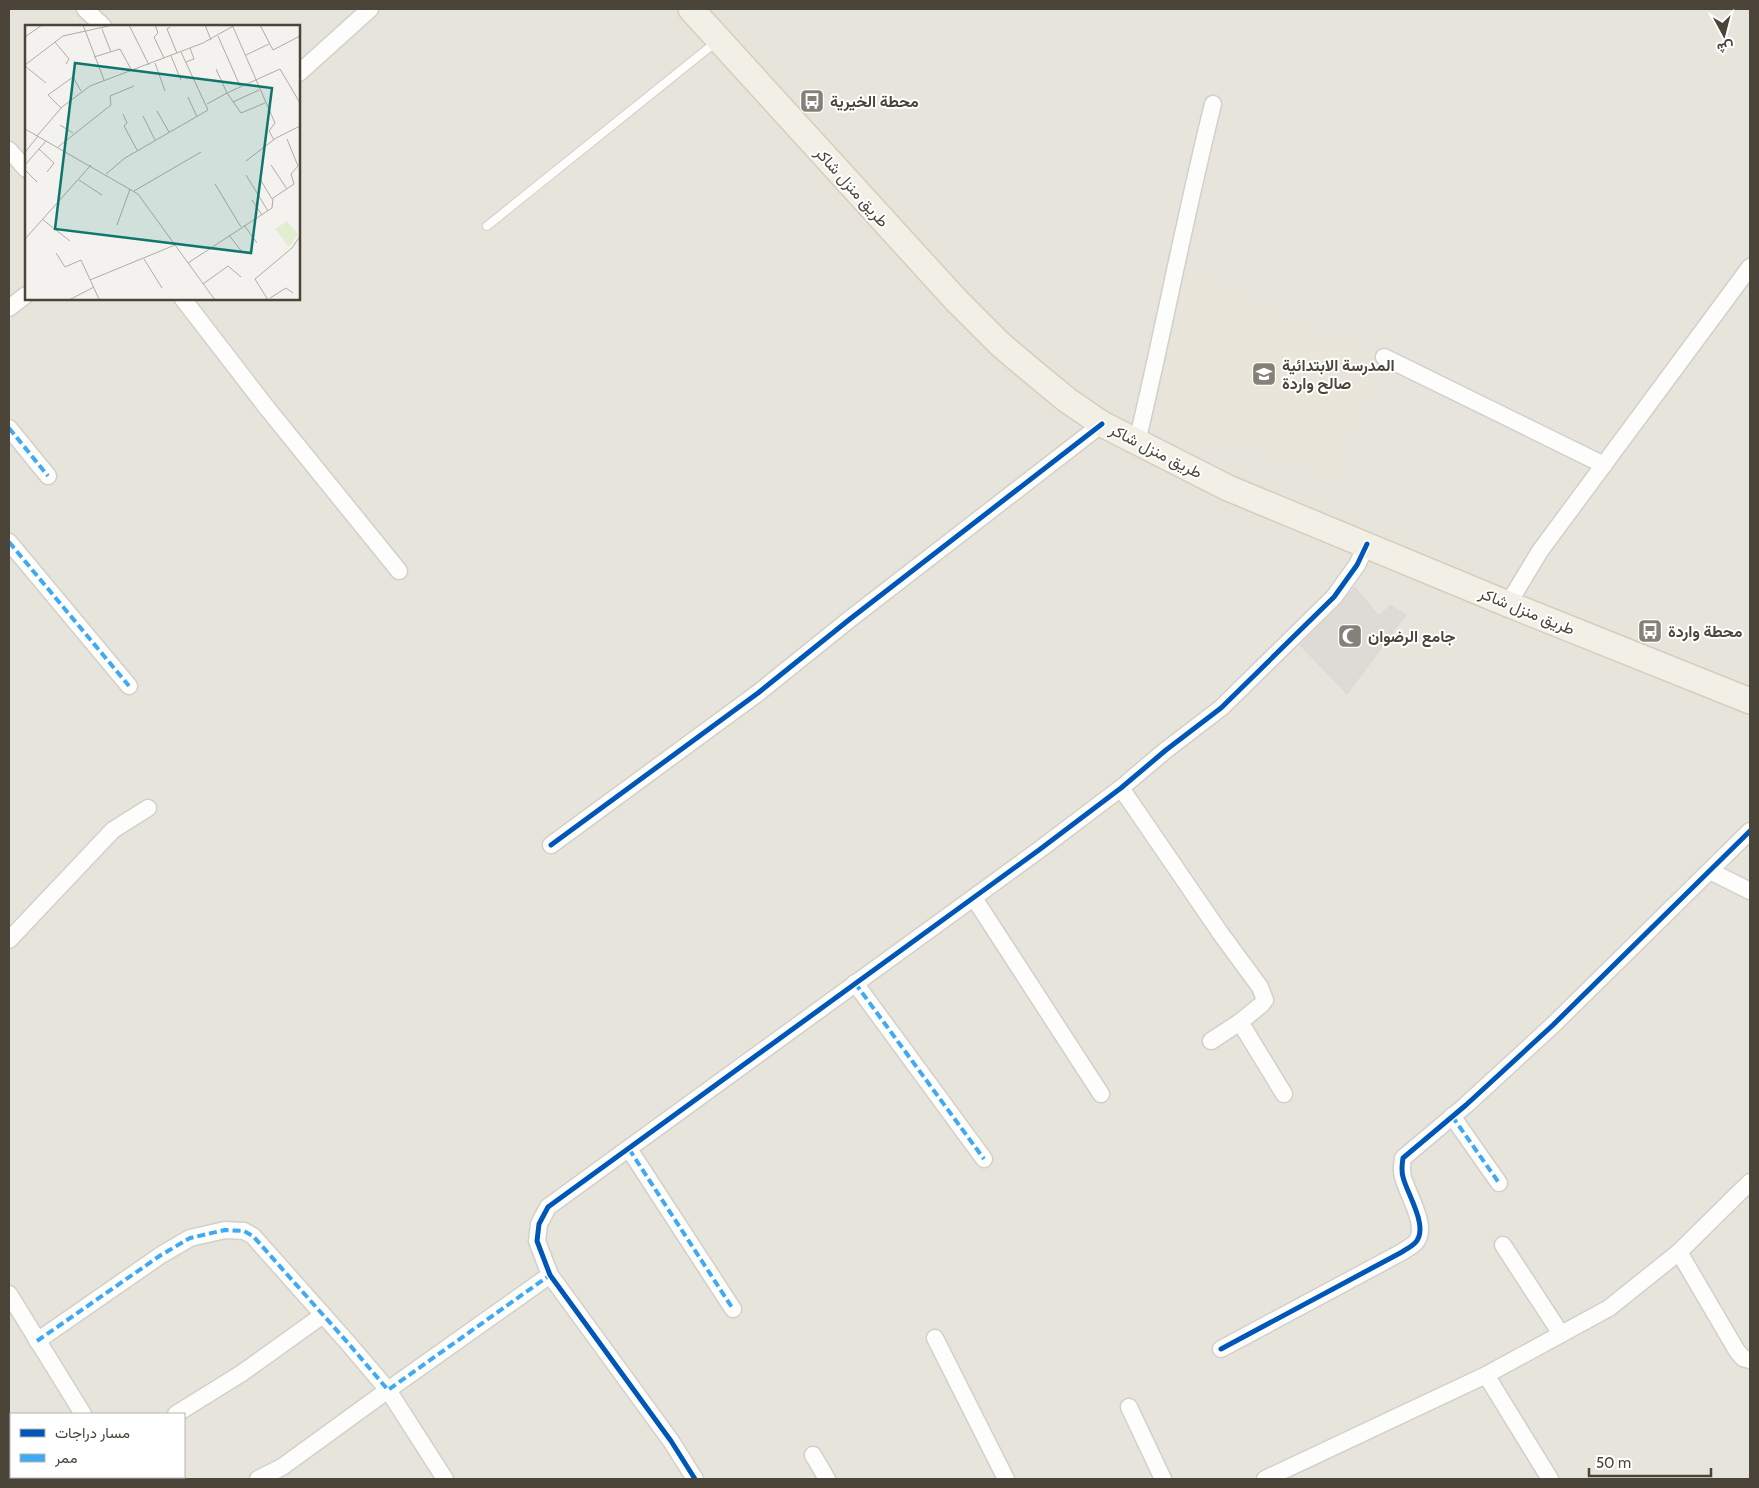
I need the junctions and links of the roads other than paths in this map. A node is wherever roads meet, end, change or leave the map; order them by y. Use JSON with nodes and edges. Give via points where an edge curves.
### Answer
{"nodes":[{"id":1,"x":86,"y":9,"type":"edge"},
{"id":2,"x":370,"y":9,"type":"edge"},
{"id":3,"x":691,"y":9,"type":"edge"},
{"id":4,"x":102,"y":25,"type":"edge"},
{"id":5,"x":719,"y":40,"type":"junction"},
{"id":6,"x":300,"y":72,"type":"edge"},
{"id":7,"x":1213,"y":104,"type":"dead end"},
{"id":8,"x":9,"y":150,"type":"edge"},
{"id":9,"x":25,"y":168,"type":"edge"},
{"id":10,"x":487,"y":226,"type":"dead end"},
{"id":11,"x":1750,"y":267,"type":"edge"},
{"id":12,"x":25,"y":296,"type":"edge"},
{"id":13,"x":184,"y":300,"type":"edge"},
{"id":14,"x":9,"y":308,"type":"edge"},
{"id":15,"x":1384,"y":357,"type":"dead end"},
{"id":16,"x":1102,"y":424,"type":"junction"},
{"id":17,"x":9,"y":428,"type":"edge"},
{"id":18,"x":1137,"y":442,"type":"junction"},
{"id":19,"x":1604,"y":465,"type":"junction"},
{"id":20,"x":48,"y":476,"type":"dead end"},
{"id":21,"x":9,"y":542,"type":"edge"},
{"id":22,"x":1367,"y":544,"type":"junction"},
{"id":23,"x":399,"y":571,"type":"dead end"},
{"id":24,"x":1508,"y":604,"type":"junction"},
{"id":25,"x":128,"y":686,"type":"dead end"},
{"id":26,"x":1750,"y":701,"type":"edge"},
{"id":27,"x":1121,"y":788,"type":"junction"},
{"id":28,"x":148,"y":808,"type":"dead end"},
{"id":29,"x":1750,"y":832,"type":"edge"},
{"id":30,"x":551,"y":845,"type":"dead end"},
{"id":31,"x":1710,"y":871,"type":"junction"},
{"id":32,"x":1750,"y":890,"type":"edge"},
{"id":33,"x":974,"y":898,"type":"junction"},
{"id":34,"x":9,"y":940,"type":"edge"},
{"id":35,"x":855,"y":983,"type":"junction"},
{"id":36,"x":1240,"y":1022,"type":"junction"},
{"id":37,"x":1212,"y":1041,"type":"dead end"},
{"id":38,"x":1101,"y":1094,"type":"dead end"},
{"id":39,"x":1284,"y":1094,"type":"dead end"},
{"id":40,"x":1452,"y":1116,"type":"junction"},
{"id":41,"x":629,"y":1149,"type":"junction"},
{"id":42,"x":984,"y":1159,"type":"dead end"},
{"id":43,"x":1750,"y":1182,"type":"edge"},
{"id":44,"x":1499,"y":1183,"type":"dead end"},
{"id":45,"x":1503,"y":1245,"type":"dead end"},
{"id":46,"x":1679,"y":1252,"type":"junction"},
{"id":47,"x":550,"y":1275,"type":"junction"},
{"id":48,"x":9,"y":1294,"type":"edge"},
{"id":49,"x":733,"y":1309,"type":"dead end"},
{"id":50,"x":323,"y":1315,"type":"junction"},
{"id":51,"x":1561,"y":1334,"type":"junction"},
{"id":52,"x":935,"y":1338,"type":"dead end"},
{"id":53,"x":38,"y":1341,"type":"junction"},
{"id":54,"x":1221,"y":1349,"type":"dead end"},
{"id":55,"x":1750,"y":1360,"type":"edge"},
{"id":56,"x":1486,"y":1374,"type":"junction"},
{"id":57,"x":388,"y":1390,"type":"junction"},
{"id":58,"x":1129,"y":1407,"type":"dead end"},
{"id":59,"x":82,"y":1413,"type":"edge"},
{"id":60,"x":178,"y":1413,"type":"edge"},
{"id":61,"x":813,"y":1455,"type":"dead end"},
{"id":62,"x":284,"y":1473,"type":"edge"},
{"id":63,"x":258,"y":1479,"type":"edge"},
{"id":64,"x":445,"y":1479,"type":"edge"},
{"id":65,"x":695,"y":1479,"type":"edge"},
{"id":66,"x":827,"y":1479,"type":"edge"},
{"id":67,"x":1006,"y":1479,"type":"edge"},
{"id":68,"x":1163,"y":1479,"type":"edge"},
{"id":69,"x":1265,"y":1479,"type":"edge"},
{"id":70,"x":1550,"y":1479,"type":"edge"}],
"edges":[{"from":1,"to":4,"type":"street"},
{"from":2,"to":6,"type":"street"},
{"from":3,"to":5,"type":"main road","name":"طريق منزل شاكر"},
{"from":5,"to":10,"type":"lane"},
{"from":5,"to":16,"type":"main road","name":"طريق منزل شاكر","via":[[956,300],[1000,344],[1067,400]]},
{"from":7,"to":18,"type":"street"},
{"from":8,"to":9,"type":"street"},
{"from":11,"to":19,"type":"street"},
{"from":12,"to":14,"type":"street"},
{"from":13,"to":23,"type":"street"},
{"from":15,"to":19,"type":"street"},
{"from":16,"to":18,"type":"main road","name":"طريق منزل شاكر"},
{"from":16,"to":30,"type":"street","via":[[758,693]]},
{"from":17,"to":20,"type":"street"},
{"from":18,"to":22,"type":"main road","name":"طريق منزل شاكر","via":[[1228,488]]},
{"from":19,"to":24,"type":"street","via":[[1540,551]]},
{"from":21,"to":25,"type":"street"},
{"from":22,"to":24,"type":"main road","name":"طريق منزل شاكر"},
{"from":22,"to":27,"type":"street","via":[[1357,565],[1334,597],[1293,639],[1221,708]]},
{"from":24,"to":26,"type":"main road","name":"طريق منزل شاكر"},
{"from":27,"to":33,"type":"street"},
{"from":27,"to":36,"type":"street","via":[[1260,987],[1265,1000]]},
{"from":28,"to":34,"type":"street","via":[[113,830]]},
{"from":29,"to":31,"type":"street"},
{"from":31,"to":32,"type":"street"},
{"from":31,"to":40,"type":"street","via":[[1553,1025]]},
{"from":33,"to":35,"type":"street"},
{"from":33,"to":38,"type":"street"},
{"from":35,"to":41,"type":"street"},
{"from":35,"to":42,"type":"street"},
{"from":36,"to":37,"type":"street"},
{"from":36,"to":39,"type":"street"},
{"from":40,"to":44,"type":"street"},
{"from":40,"to":54,"type":"street","via":[[1403,1158],[1402,1177],[1419,1222],[1420,1233],[1415,1243]]},
{"from":41,"to":47,"type":"street","via":[[548,1207],[539,1224],[537,1241]]},
{"from":41,"to":49,"type":"street"},
{"from":43,"to":46,"type":"street"},
{"from":45,"to":51,"type":"street"},
{"from":46,"to":51,"type":"street","via":[[1610,1308]]},
{"from":46,"to":55,"type":"street","via":[[1737,1351]]},
{"from":47,"to":57,"type":"street"},
{"from":47,"to":65,"type":"street"},
{"from":48,"to":53,"type":"street"},
{"from":50,"to":53,"type":"street","via":[[253,1236],[244,1231],[225,1230],[190,1238],[161,1255]]},
{"from":50,"to":57,"type":"street"},
{"from":50,"to":60,"type":"street","via":[[242,1373]]},
{"from":51,"to":56,"type":"street"},
{"from":52,"to":67,"type":"street"},
{"from":53,"to":59,"type":"street"},
{"from":56,"to":69,"type":"street"},
{"from":56,"to":70,"type":"street"},
{"from":57,"to":62,"type":"street"},
{"from":57,"to":64,"type":"street"},
{"from":58,"to":68,"type":"street"},
{"from":61,"to":66,"type":"street"},
{"from":62,"to":63,"type":"street"}]}
